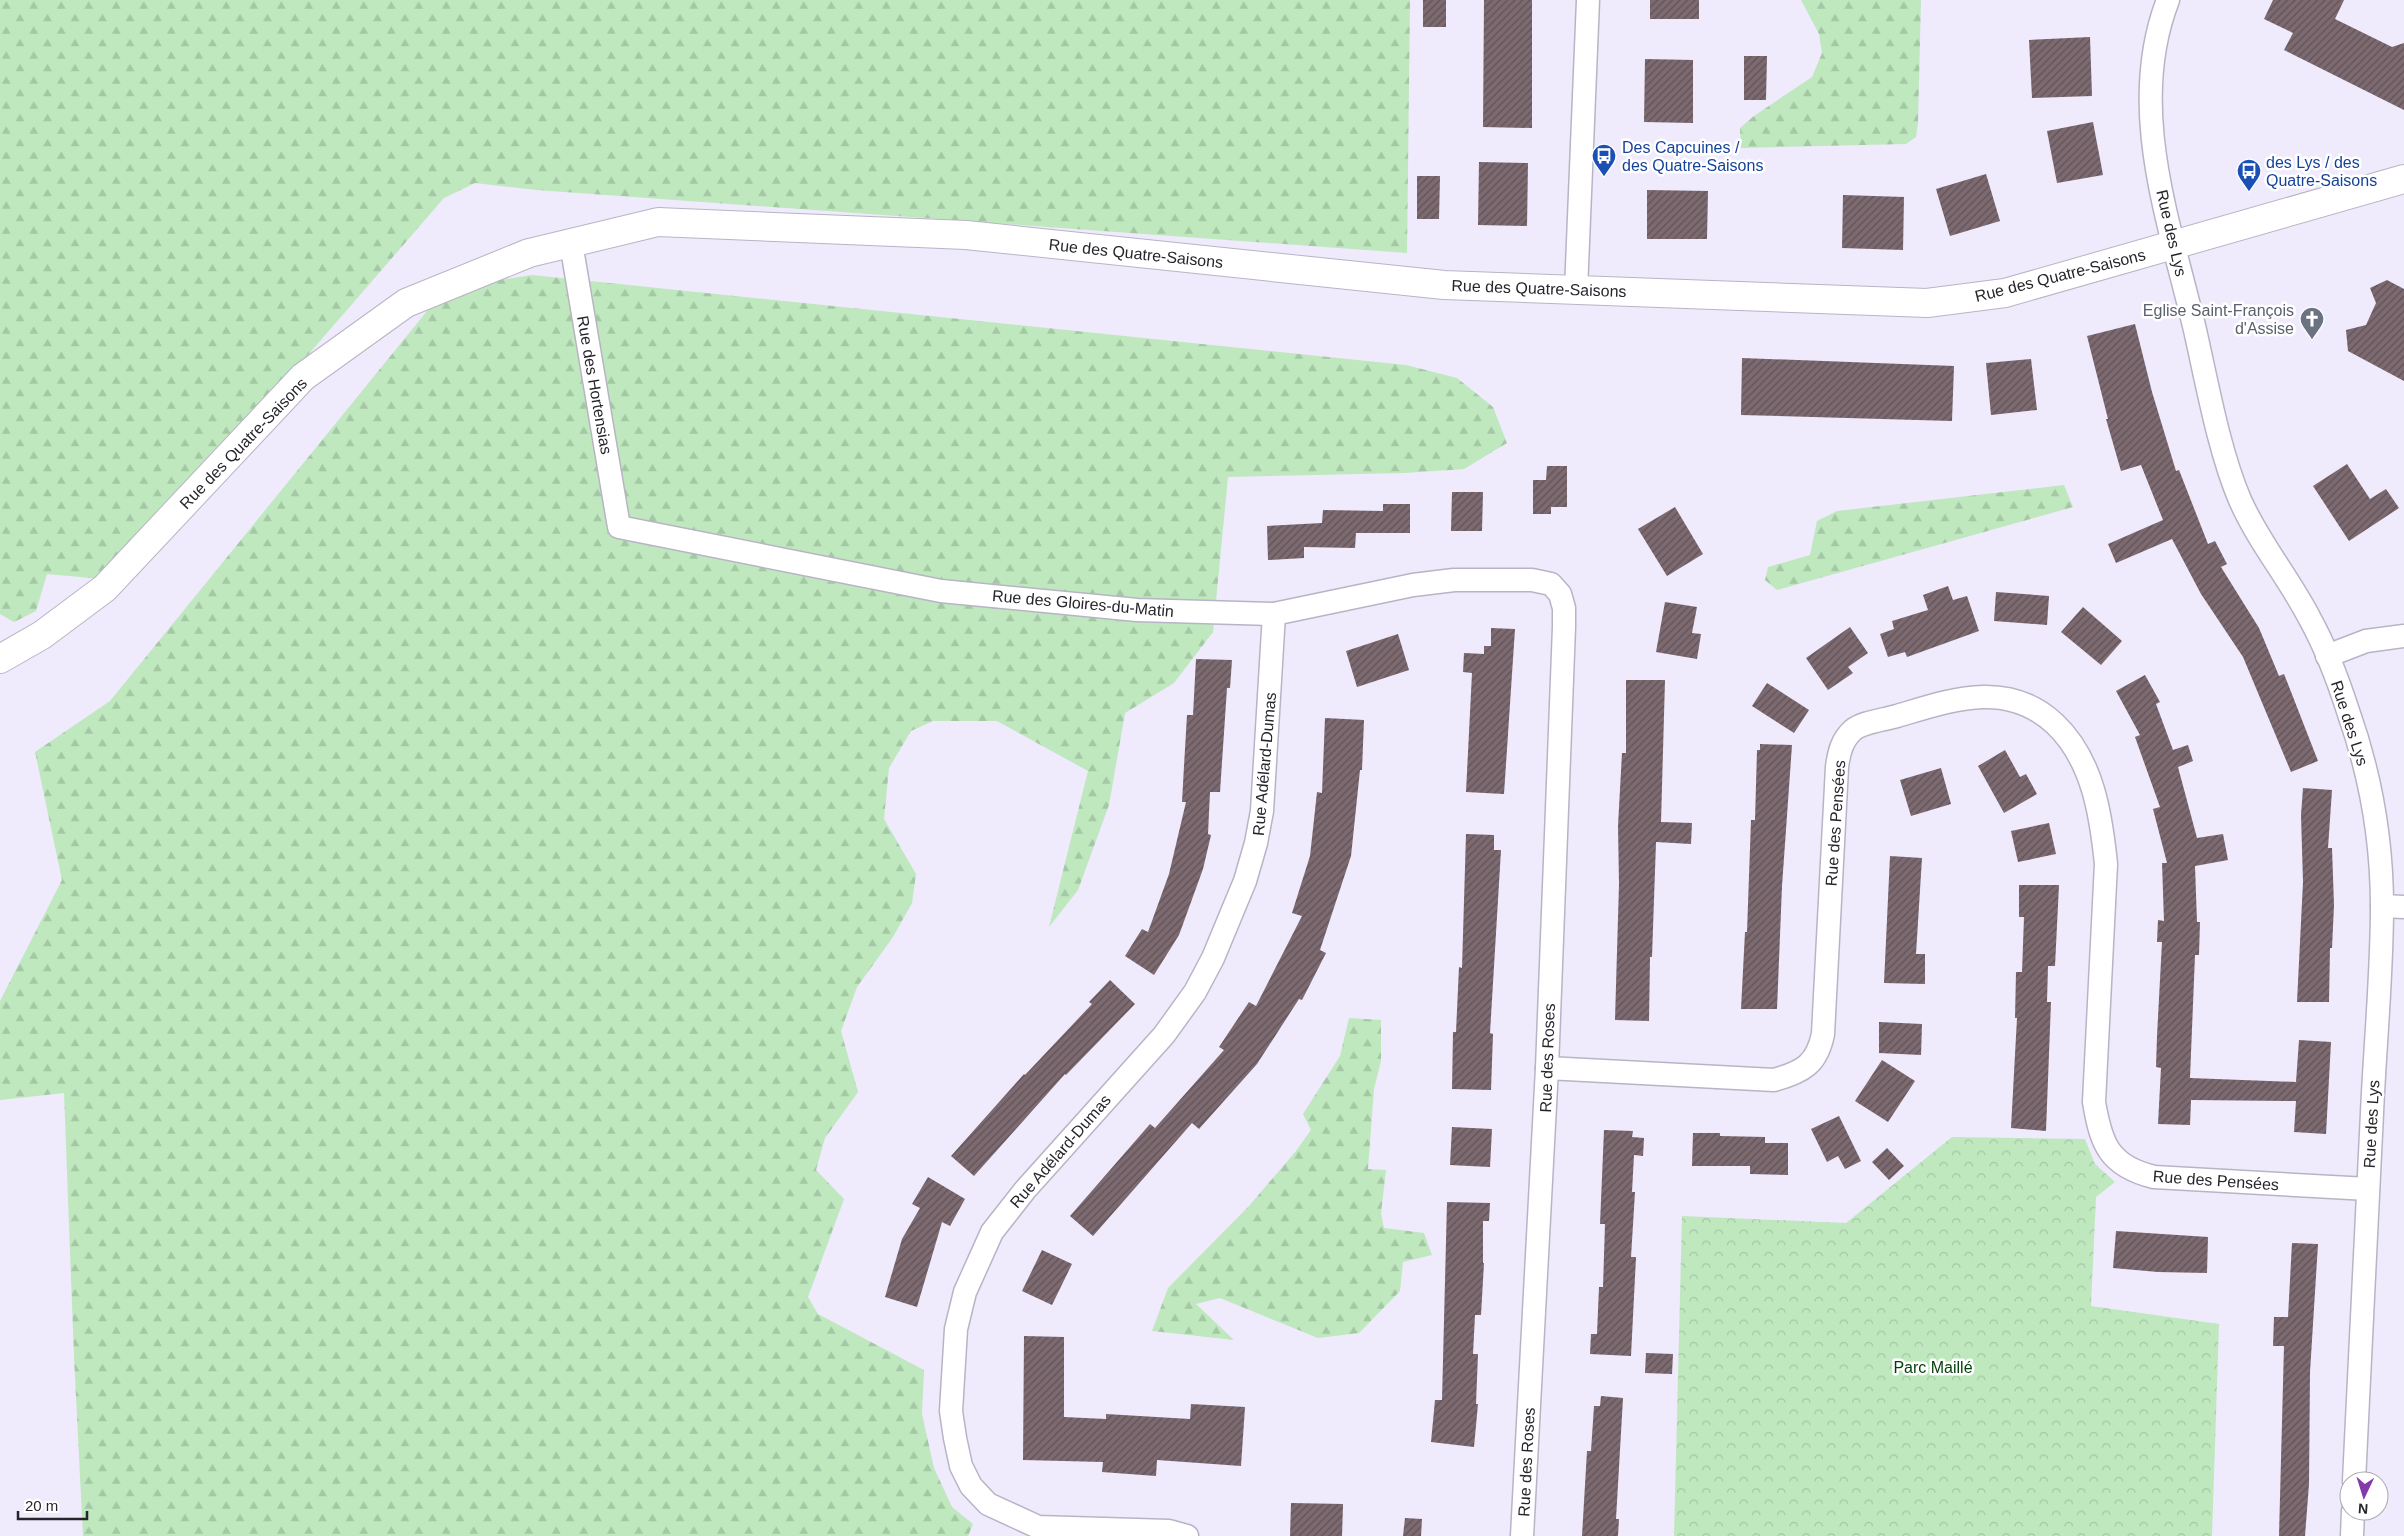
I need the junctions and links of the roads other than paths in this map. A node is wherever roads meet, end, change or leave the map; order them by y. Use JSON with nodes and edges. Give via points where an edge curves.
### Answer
{"nodes":[{"id":1,"x":1588,"y":0,"type":"edge"},
{"id":2,"x":2168,"y":0,"type":"edge"},
{"id":3,"x":2404,"y":179,"type":"edge"},
{"id":4,"x":571,"y":243,"type":"junction"},
{"id":5,"x":2175,"y":245,"type":"junction"},
{"id":6,"x":1576,"y":290,"type":"junction"},
{"id":7,"x":619,"y":528,"type":"joint"},
{"id":8,"x":1551,"y":584,"type":"joint"},
{"id":9,"x":1274,"y":614,"type":"junction"},
{"id":10,"x":2404,"y":636,"type":"edge"},
{"id":11,"x":2327,"y":656,"type":"junction"},
{"id":12,"x":0,"y":659,"type":"edge"},
{"id":13,"x":2393,"y":906,"type":"edge"},
{"id":14,"x":1547,"y":1068,"type":"junction"},
{"id":15,"x":2368,"y":1189,"type":"junction"},
{"id":16,"x":2354,"y":1471,"type":"edge"},
{"id":17,"x":2353,"y":1521,"type":"edge"},
{"id":18,"x":1187,"y":1536,"type":"edge"},
{"id":19,"x":1522,"y":1536,"type":"edge"},
{"id":20,"x":2352,"y":1536,"type":"edge"}],
"edges":[{"from":1,"to":6,"type":"street"},
{"from":2,"to":5,"type":"street","name":"Rue des Lys","via":[[2155,40],[2151,68],[2151,127]]},
{"from":3,"to":5,"type":"street","name":"Rue des Quatre-Saisons"},
{"from":4,"to":6,"type":"street","name":"Rue des Quatre-Saisons","via":[[658,222],[956,234],[1444,285]]},
{"from":4,"to":7,"type":"street","name":"Rue des Hortensias"},
{"from":4,"to":12,"type":"street","name":"Rue des Quatre-Saisons","via":[[528,253],[406,303],[350,343],[303,378],[105,588],[42,635]]},
{"from":5,"to":6,"type":"street","name":"Rue des Quatre-Saisons","via":[[2005,293],[1927,303]]},
{"from":5,"to":11,"type":"street","name":"Rue des Lys","via":[[2230,473],[2264,545],[2311,620]]},
{"from":7,"to":9,"type":"street","name":"Rue des Gloires-du-Matin","via":[[941,591],[1137,610]]},
{"from":8,"to":9,"type":"street","name":"Rue des Gloires-du-Matin","via":[[1497,579],[1446,581]]},
{"from":8,"to":14,"type":"street","name":"Rue des Roses","via":[[1560,594],[1564,627]]},
{"from":9,"to":18,"type":"street","name":"Rue Adélard-Dumas","via":[[1264,784],[1256,843],[1246,882],[1213,958],[1170,1028],[1025,1190],[992,1232],[965,1292],[956,1329],[951,1411],[955,1438],[961,1466],[971,1486],[988,1504],[1038,1527],[1169,1532]]},
{"from":10,"to":11,"type":"street","via":[[2366,641]]},
{"from":11,"to":13,"type":"street","name":"Rue des Lys","via":[[2363,758]]},
{"from":13,"to":15,"type":"street","name":"Rue des Lys"},
{"from":14,"to":15,"type":"street","name":"Rue des Pensées","via":[[1774,1080],[1793,1075],[1810,1064],[1820,1050],[1823,1034],[1837,767],[1844,740],[1855,728],[1944,702],[1973,696],[1995,697],[2014,700],[2034,709],[2055,724],[2084,765],[2095,795],[2106,864],[2094,1102],[2107,1150],[2122,1164],[2154,1177]]},
{"from":14,"to":19,"type":"street","name":"Rue des Roses"},
{"from":15,"to":16,"type":"street","name":"Rue des Lys"},
{"from":17,"to":20,"type":"street"}]}
